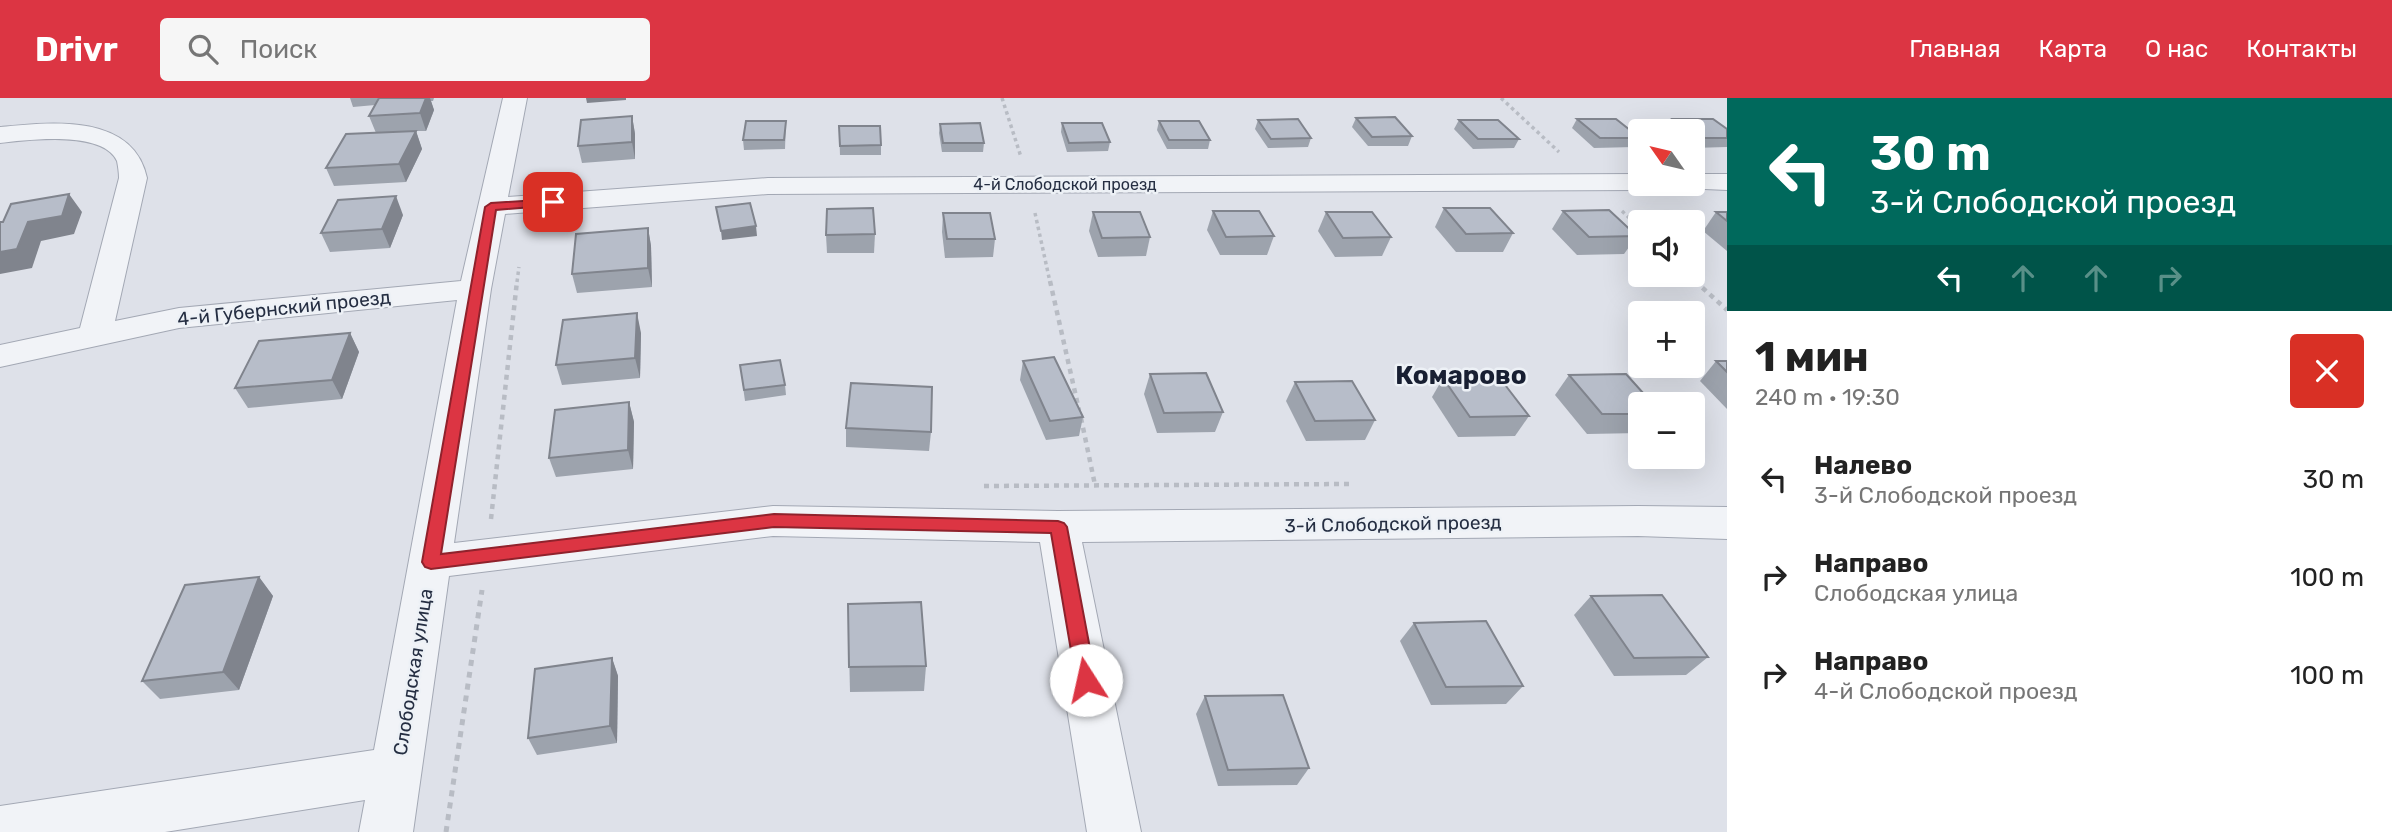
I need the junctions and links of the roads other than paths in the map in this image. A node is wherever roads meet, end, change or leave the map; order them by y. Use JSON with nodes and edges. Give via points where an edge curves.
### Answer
{"nodes":[{"id":1,"x":515,"y":98,"type":"edge"},
{"id":2,"x":0,"y":135,"type":"edge"},
{"id":3,"x":1628,"y":182,"type":"edge"},
{"id":4,"x":1705,"y":182,"type":"edge"},
{"id":5,"x":1727,"y":182,"type":"edge"},
{"id":6,"x":508,"y":206,"type":"junction"},
{"id":7,"x":475,"y":289,"type":"junction"},
{"id":8,"x":95,"y":336,"type":"junction"},
{"id":9,"x":0,"y":356,"type":"edge"},
{"id":10,"x":1727,"y":523,"type":"edge"},
{"id":11,"x":1058,"y":527,"type":"junction"},
{"id":12,"x":431,"y":562,"type":"junction"},
{"id":13,"x":397,"y":771,"type":"junction"},
{"id":14,"x":0,"y":832,"type":"edge"},
{"id":15,"x":386,"y":832,"type":"edge"},
{"id":16,"x":1114,"y":832,"type":"edge"}],
"edges":[{"from":1,"to":6,"type":"street","name":"Слободская улица"},
{"from":2,"to":8,"type":"street","via":[[49,132],[98,137],[127,153],[133,165]]},
{"from":3,"to":6,"type":"street","name":"4-й Слободской проезд","via":[[768,186]]},
{"from":4,"to":5,"type":"street"},
{"from":6,"to":7,"type":"street","name":"Слободская улица"},
{"from":7,"to":8,"type":"street","name":"4-й Губернский проезд","via":[[178,318]]},
{"from":7,"to":12,"type":"street","name":"Слободская улица"},
{"from":8,"to":9,"type":"street","name":"4-й Губернский проезд"},
{"from":10,"to":11,"type":"street","name":"3-й Слободской проезд"},
{"from":11,"to":12,"type":"street","name":"3-й Слободской проезд","via":[[774,521]]},
{"from":11,"to":16,"type":"street"},
{"from":12,"to":13,"type":"street","name":"Слободская улица"},
{"from":13,"to":14,"type":"street"},
{"from":13,"to":15,"type":"street","name":"Слободская улица"}]}
